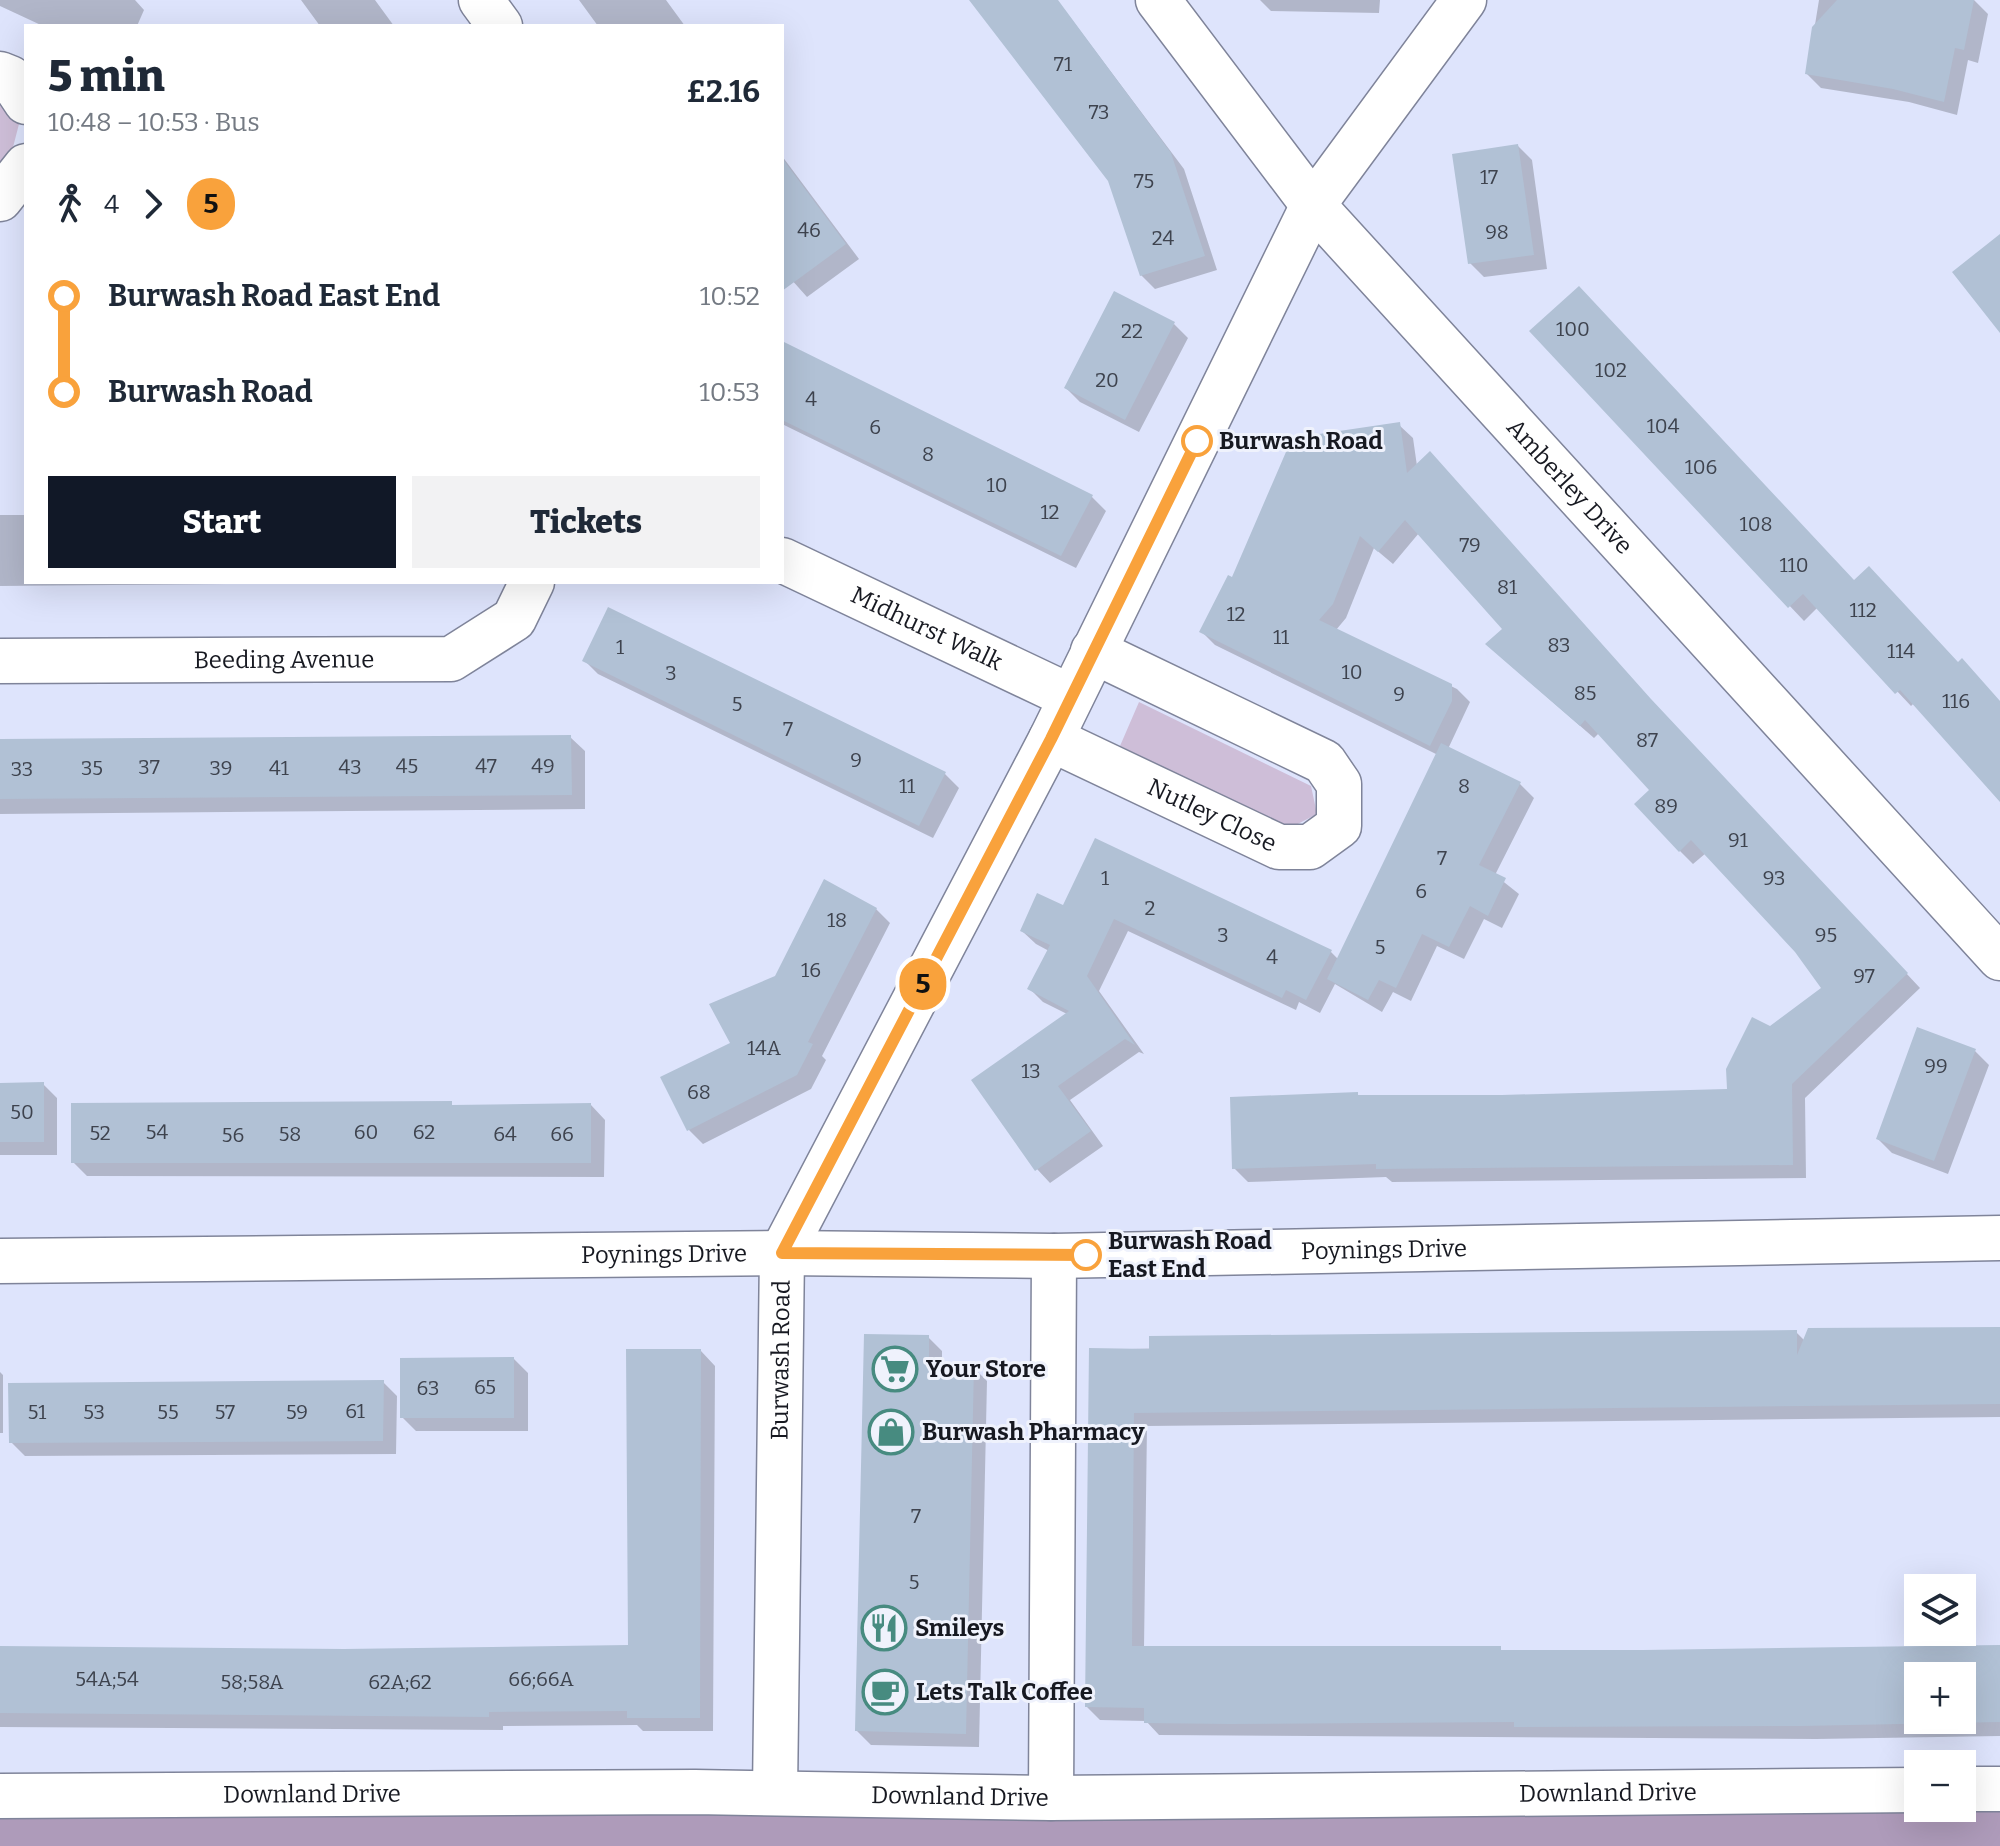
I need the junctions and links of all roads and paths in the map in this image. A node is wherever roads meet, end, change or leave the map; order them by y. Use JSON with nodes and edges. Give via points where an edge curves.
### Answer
{"nodes":[{"id":1,"x":481,"y":0,"type":"edge"},
{"id":2,"x":1158,"y":0,"type":"edge"},
{"id":3,"x":1464,"y":0,"type":"edge"},
{"id":4,"x":499,"y":24,"type":"edge"},
{"id":5,"x":0,"y":74,"type":"edge"},
{"id":6,"x":24,"y":99,"type":"edge"},
{"id":7,"x":24,"y":169,"type":"edge"},
{"id":8,"x":0,"y":199,"type":"edge"},
{"id":9,"x":1313,"y":205,"type":"junction"},
{"id":10,"x":784,"y":561,"type":"edge"},
{"id":11,"x":531,"y":584,"type":"edge"},
{"id":12,"x":1093,"y":651,"type":"junction"},
{"id":13,"x":0,"y":661,"type":"edge"},
{"id":14,"x":1071,"y":697,"type":"junction"},
{"id":15,"x":1051,"y":739,"type":"junction"},
{"id":16,"x":2000,"y":958,"type":"edge"},
{"id":17,"x":2000,"y":1238,"type":"edge"},
{"id":18,"x":782,"y":1253,"type":"junction"},
{"id":19,"x":1054,"y":1256,"type":"junction"},
{"id":20,"x":0,"y":1261,"type":"edge"},
{"id":21,"x":1976,"y":1789,"type":"edge"},
{"id":22,"x":2000,"y":1789,"type":"edge"},
{"id":23,"x":1904,"y":1790,"type":"edge"},
{"id":24,"x":775,"y":1792,"type":"junction"},
{"id":25,"x":0,"y":1796,"type":"edge"},
{"id":26,"x":1051,"y":1798,"type":"junction"}],
"edges":[{"from":1,"to":4,"type":"street"},
{"from":2,"to":9,"type":"street","name":"Amberley Drive"},
{"from":3,"to":9,"type":"street","name":"Burwash Road"},
{"from":5,"to":6,"type":"street","via":[[10,78]]},
{"from":7,"to":8,"type":"street"},
{"from":9,"to":12,"type":"street","name":"Burwash Road"},
{"from":9,"to":16,"type":"street","name":"Amberley Drive"},
{"from":10,"to":14,"type":"street","name":"Midhurst Walk"},
{"from":11,"to":13,"type":"street","name":"Beeding Avenue","via":[[514,619],[451,659]]},
{"from":12,"to":14,"type":"street","name":"Burwash Road"},
{"from":12,"to":15,"type":"street","name":"Nutley Close","via":[[1324,762],[1339,784],[1339,826],[1310,847],[1279,847]]},
{"from":14,"to":15,"type":"street","name":"Burwash Road"},
{"from":15,"to":18,"type":"street","name":"Burwash Road"},
{"from":17,"to":19,"type":"street","name":"Poynings Drive"},
{"from":18,"to":19,"type":"street","name":"Poynings Drive"},
{"from":18,"to":20,"type":"street","name":"Poynings Drive"},
{"from":18,"to":24,"type":"street","name":"Burwash Road"},
{"from":19,"to":26,"type":"street"},
{"from":21,"to":22,"type":"street"},
{"from":23,"to":26,"type":"street","name":"Downland Drive"},
{"from":24,"to":25,"type":"street","name":"Downland Drive"},
{"from":24,"to":26,"type":"street","name":"Downland Drive"}]}
